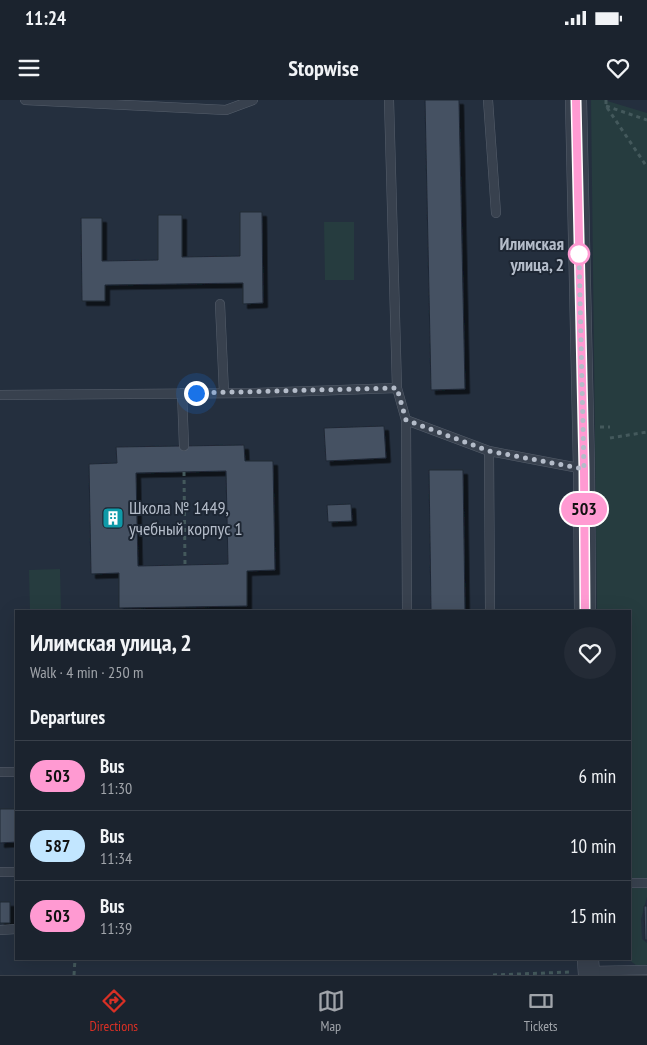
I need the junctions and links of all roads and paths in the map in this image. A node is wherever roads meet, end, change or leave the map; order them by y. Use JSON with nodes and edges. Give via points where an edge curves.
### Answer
{"nodes":[{"id":1,"x":25,"y":100,"type":"edge"},
{"id":2,"x":253,"y":100,"type":"edge"},
{"id":3,"x":389,"y":100,"type":"edge"},
{"id":4,"x":488,"y":100,"type":"edge"},
{"id":5,"x":576,"y":100,"type":"edge"},
{"id":6,"x":606,"y":100,"type":"edge"},
{"id":7,"x":606,"y":106,"type":"junction"},
{"id":8,"x":647,"y":120,"type":"edge"},
{"id":9,"x":647,"y":167,"type":"edge"},
{"id":10,"x":496,"y":213,"type":"dead end"},
{"id":11,"x":220,"y":304,"type":"dead end"},
{"id":12,"x":397,"y":388,"type":"junction"},
{"id":13,"x":182,"y":393,"type":"junction"},
{"id":14,"x":224,"y":393,"type":"junction"},
{"id":15,"x":0,"y":395,"type":"edge"},
{"id":16,"x":406,"y":420,"type":"junction"},
{"id":17,"x":647,"y":432,"type":"edge"},
{"id":18,"x":610,"y":438,"type":"dead end"},
{"id":19,"x":184,"y":446,"type":"dead end"},
{"id":20,"x":489,"y":451,"type":"junction"},
{"id":21,"x":584,"y":469,"type":"junction"},
{"id":22,"x":184,"y":472,"type":"dead end"},
{"id":23,"x":185,"y":565,"type":"dead end"},
{"id":24,"x":407,"y":610,"type":"edge"},
{"id":25,"x":490,"y":610,"type":"edge"},
{"id":26,"x":585,"y":610,"type":"edge"},
{"id":27,"x":0,"y":772,"type":"edge"},
{"id":28,"x":15,"y":772,"type":"edge"},
{"id":29,"x":0,"y":872,"type":"edge"},
{"id":30,"x":15,"y":872,"type":"edge"},
{"id":31,"x":631,"y":883,"type":"edge"},
{"id":32,"x":647,"y":883,"type":"edge"},
{"id":33,"x":15,"y":929,"type":"edge"},
{"id":34,"x":0,"y":930,"type":"edge"},
{"id":35,"x":75,"y":960,"type":"edge"},
{"id":36,"x":589,"y":968,"type":"edge"},
{"id":37,"x":647,"y":970,"type":"edge"},
{"id":38,"x":74,"y":975,"type":"edge"},
{"id":39,"x":494,"y":975,"type":"edge"}],
"edges":[{"from":1,"to":2,"type":"lane","via":[[226,110]]},
{"from":3,"to":12,"type":"lane"},
{"from":4,"to":10,"type":"lane"},
{"from":5,"to":21,"type":"street"},
{"from":6,"to":7,"type":"path"},
{"from":7,"to":8,"type":"path"},
{"from":7,"to":9,"type":"path"},
{"from":11,"to":14,"type":"lane"},
{"from":12,"to":14,"type":"lane"},
{"from":12,"to":16,"type":"lane"},
{"from":13,"to":14,"type":"lane"},
{"from":13,"to":15,"type":"lane"},
{"from":13,"to":19,"type":"lane"},
{"from":16,"to":20,"type":"lane"},
{"from":16,"to":24,"type":"lane"},
{"from":17,"to":18,"type":"path"},
{"from":20,"to":21,"type":"lane"},
{"from":20,"to":25,"type":"lane"},
{"from":21,"to":26,"type":"street"},
{"from":22,"to":23,"type":"path"},
{"from":27,"to":28,"type":"lane"},
{"from":29,"to":30,"type":"lane"},
{"from":31,"to":32,"type":"lane"},
{"from":33,"to":34,"type":"lane"},
{"from":35,"to":38,"type":"path"},
{"from":36,"to":37,"type":"lane"},
{"from":36,"to":39,"type":"path"}]}
